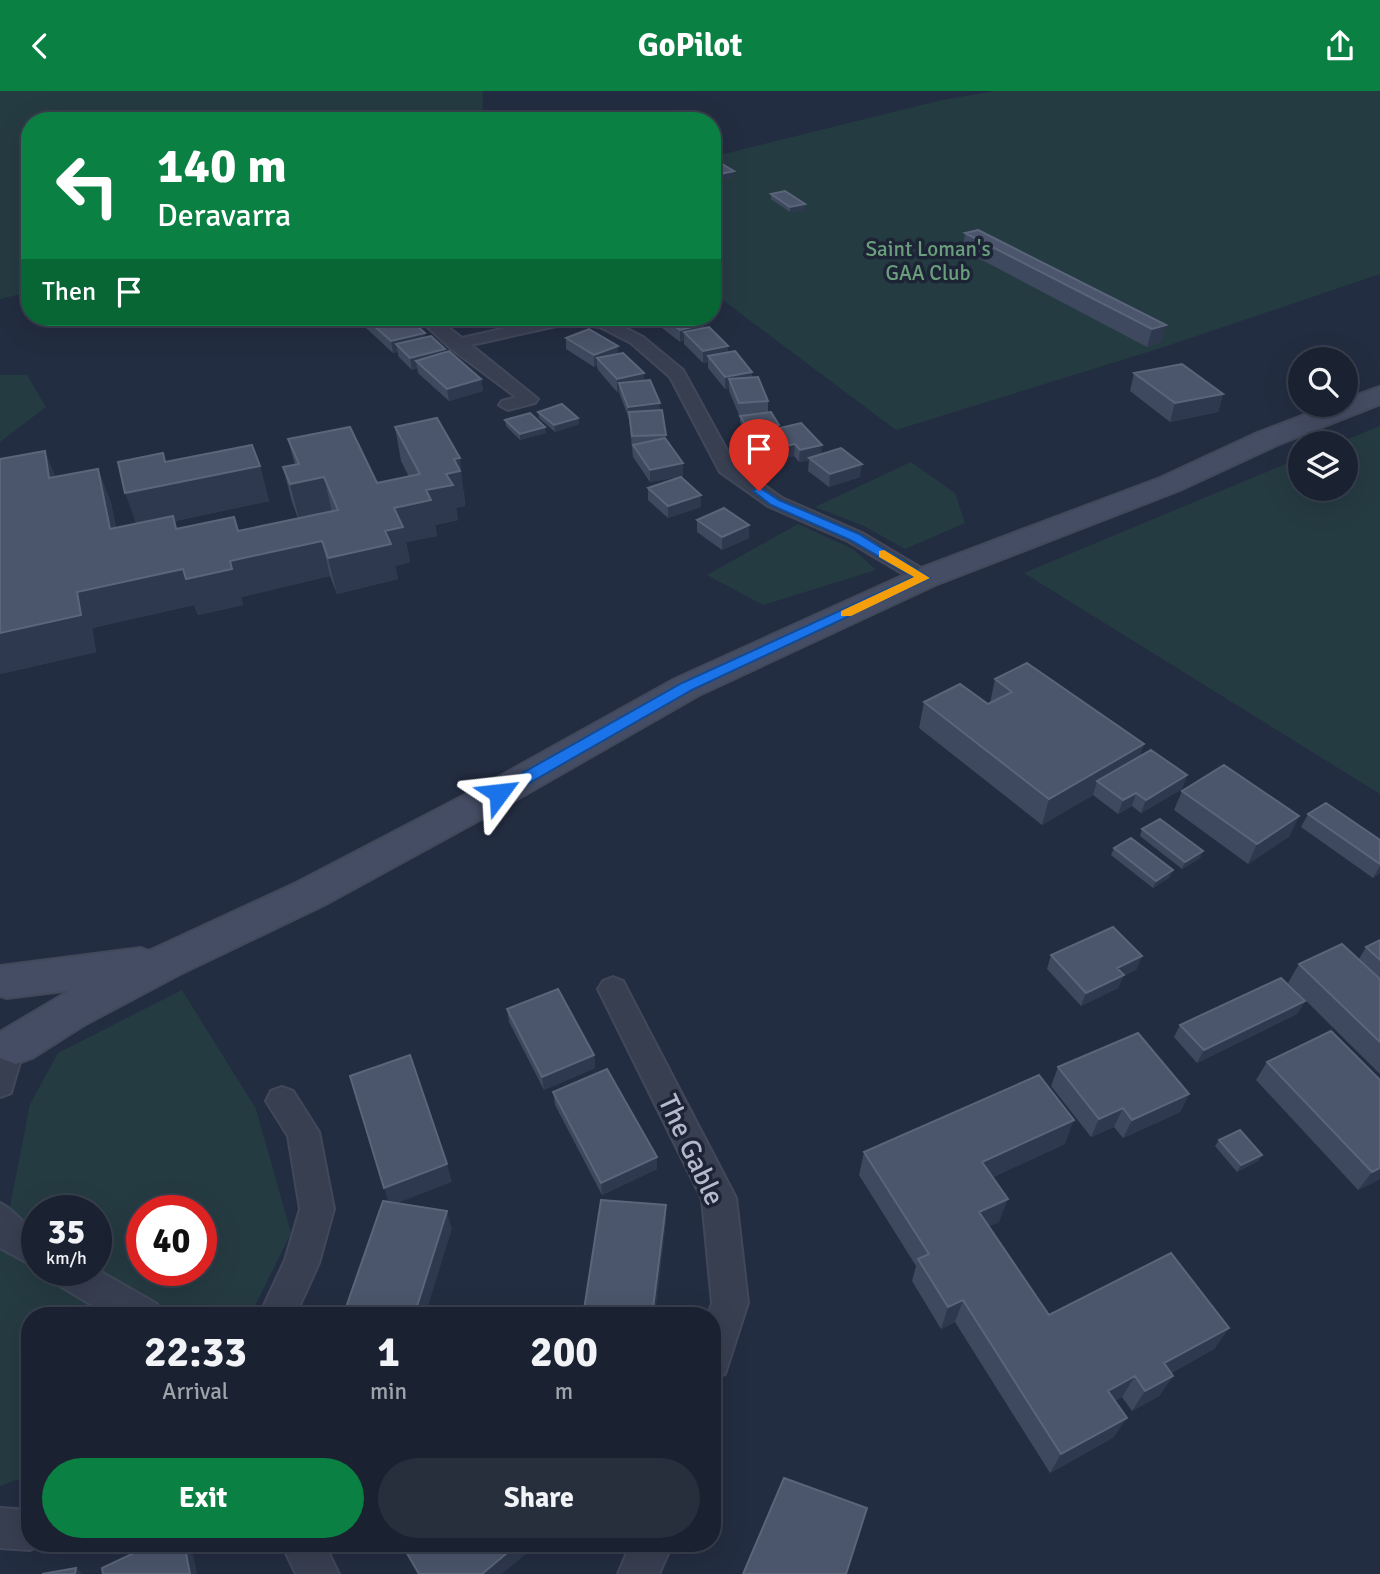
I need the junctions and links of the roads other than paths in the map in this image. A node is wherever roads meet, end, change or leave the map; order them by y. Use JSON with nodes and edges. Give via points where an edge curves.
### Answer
{"nodes":[{"id":1,"x":435,"y":326,"type":"edge"},
{"id":2,"x":535,"y":326,"type":"edge"},
{"id":3,"x":610,"y":326,"type":"edge"},
{"id":4,"x":456,"y":344,"type":"junction"},
{"id":5,"x":1380,"y":395,"type":"edge"},
{"id":6,"x":509,"y":405,"type":"dead end"},
{"id":7,"x":924,"y":578,"type":"junction"},
{"id":8,"x":165,"y":962,"type":"junction"},
{"id":9,"x":4,"y":979,"type":"edge"},
{"id":10,"x":613,"y":989,"type":"dead end"},
{"id":11,"x":5,"y":1064,"type":"edge"},
{"id":12,"x":282,"y":1101,"type":"dead end"},
{"id":13,"x":0,"y":1219,"type":"edge"},
{"id":14,"x":21,"y":1243,"type":"edge"},
{"id":15,"x":93,"y":1286,"type":"edge"},
{"id":16,"x":129,"y":1307,"type":"edge"},
{"id":17,"x":281,"y":1307,"type":"edge"},
{"id":18,"x":721,"y":1332,"type":"edge"},
{"id":19,"x":0,"y":1528,"type":"edge"},
{"id":20,"x":21,"y":1529,"type":"edge"},
{"id":21,"x":306,"y":1552,"type":"edge"},
{"id":22,"x":649,"y":1552,"type":"edge"},
{"id":23,"x":318,"y":1574,"type":"edge"},
{"id":24,"x":638,"y":1574,"type":"edge"}],
"edges":[{"from":1,"to":4,"type":"street"},
{"from":2,"to":4,"type":"street"},
{"from":3,"to":7,"type":"street","via":[[637,339],[677,374],[727,468],[775,502],[855,537]]},
{"from":4,"to":6,"type":"street","via":[[529,399]]},
{"from":5,"to":7,"type":"street","via":[[1267,439],[1170,484]]},
{"from":7,"to":8,"type":"street","via":[[687,687],[310,894]]},
{"from":8,"to":9,"type":"street"},
{"from":8,"to":11,"type":"street","via":[[69,1012]]},
{"from":9,"to":11,"type":"street","via":[[22,1006],[22,1024]]},
{"from":10,"to":18,"type":"street","name":"The Gable","via":[[719,1198],[730,1303]]},
{"from":12,"to":17,"type":"street","via":[[303,1132],[317,1209],[302,1263]]},
{"from":13,"to":14,"type":"street"},
{"from":15,"to":16,"type":"street"},
{"from":19,"to":20,"type":"street"},
{"from":21,"to":23,"type":"street"},
{"from":22,"to":24,"type":"street"}]}
